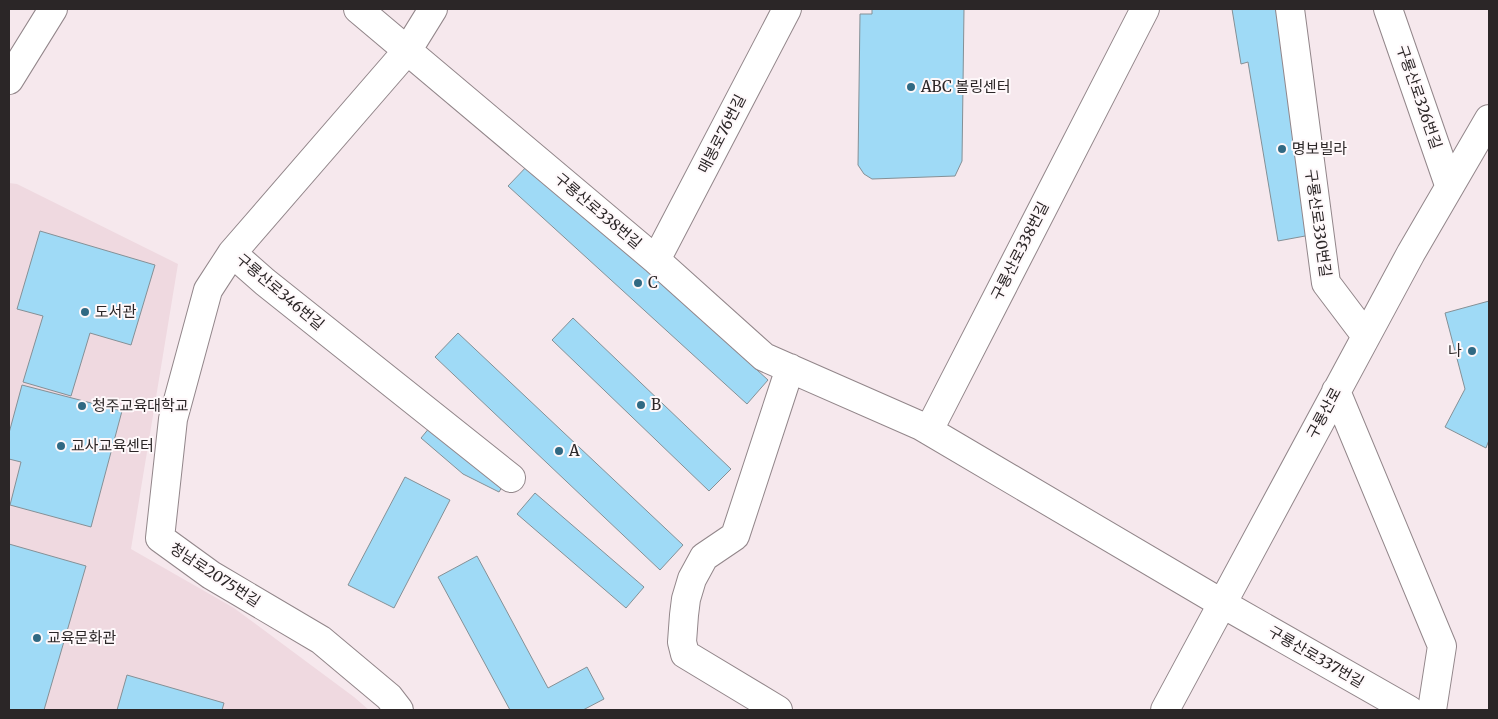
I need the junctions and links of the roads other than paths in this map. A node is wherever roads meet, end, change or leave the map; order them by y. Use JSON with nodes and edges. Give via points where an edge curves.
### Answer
{"nodes":[{"id":1,"x":52,"y":9,"type":"edge"},
{"id":2,"x":358,"y":9,"type":"edge"},
{"id":3,"x":433,"y":9,"type":"edge"},
{"id":4,"x":787,"y":9,"type":"edge"},
{"id":5,"x":1145,"y":9,"type":"edge"},
{"id":6,"x":1290,"y":9,"type":"edge"},
{"id":7,"x":1388,"y":9,"type":"edge"},
{"id":8,"x":408,"y":51,"type":"junction"},
{"id":9,"x":9,"y":80,"type":"edge"},
{"id":10,"x":1489,"y":119,"type":"edge"},
{"id":11,"x":1449,"y":185,"type":"junction"},
{"id":12,"x":232,"y":253,"type":"junction"},
{"id":13,"x":656,"y":260,"type":"junction"},
{"id":14,"x":1366,"y":336,"type":"junction"},
{"id":15,"x":790,"y":368,"type":"junction"},
{"id":16,"x":1336,"y":391,"type":"junction"},
{"id":17,"x":929,"y":430,"type":"junction"},
{"id":18,"x":512,"y":478,"type":"dead end"},
{"id":19,"x":1223,"y":604,"type":"junction"},
{"id":20,"x":400,"y":710,"type":"edge"},
{"id":21,"x":778,"y":710,"type":"edge"},
{"id":22,"x":1165,"y":710,"type":"edge"},
{"id":23,"x":1409,"y":710,"type":"edge"},
{"id":24,"x":1432,"y":710,"type":"edge"}],
"edges":[{"from":1,"to":9,"type":"street"},
{"from":2,"to":8,"type":"street","name":"구룡산로338번길"},
{"from":3,"to":8,"type":"street"},
{"from":4,"to":13,"type":"street","name":"매봉로76번길"},
{"from":5,"to":17,"type":"street","name":"구룡산로338번길"},
{"from":6,"to":14,"type":"street","name":"구룡산로330번길","via":[[1326,283]]},
{"from":7,"to":11,"type":"street","name":"구룡산로326번길"},
{"from":8,"to":12,"type":"street","name":"구룡산로346번길"},
{"from":8,"to":13,"type":"street","name":"구룡산로338번길"},
{"from":10,"to":11,"type":"street","name":"구룡산로"},
{"from":11,"to":14,"type":"street","name":"구룡산로"},
{"from":12,"to":18,"type":"street","name":"구룡산로346번길"},
{"from":12,"to":20,"type":"street","name":"청남로2075번길","via":[[208,290],[173,419],[160,538],[211,575],[321,640]]},
{"from":13,"to":15,"type":"street","name":"구룡산로338번길","via":[[764,357]]},
{"from":14,"to":16,"type":"street","name":"구룡산로"},
{"from":15,"to":17,"type":"street","name":"구룡산로338번길"},
{"from":15,"to":21,"type":"street","via":[[735,536],[704,557],[692,579],[686,599],[682,642],[685,654]]},
{"from":16,"to":19,"type":"street","name":"구룡산로"},
{"from":16,"to":24,"type":"street","via":[[1442,646]]},
{"from":17,"to":19,"type":"street","name":"구룡산로338번길"},
{"from":19,"to":22,"type":"street","name":"구룡산로"},
{"from":19,"to":23,"type":"street","name":"구룡산로337번길"}]}
